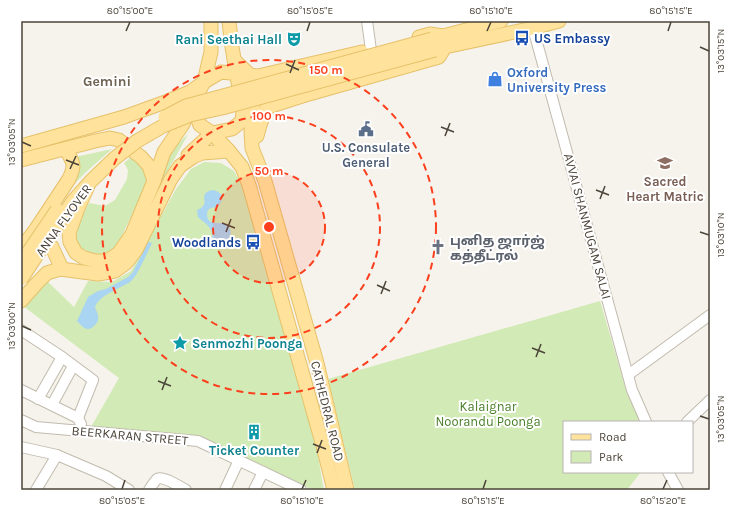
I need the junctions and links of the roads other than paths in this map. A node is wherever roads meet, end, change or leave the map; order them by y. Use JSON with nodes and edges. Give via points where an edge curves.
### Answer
{"nodes":[{"id":1,"x":211,"y":21,"type":"edge"},
{"id":2,"x":229,"y":21,"type":"edge"},
{"id":3,"x":368,"y":21,"type":"edge"},
{"id":4,"x":501,"y":21,"type":"edge"},
{"id":5,"x":559,"y":21,"type":"edge"},
{"id":6,"x":533,"y":28,"type":"junction"},
{"id":7,"x":439,"y":43,"type":"junction"},
{"id":8,"x":371,"y":50,"type":"junction"},
{"id":9,"x":234,"y":60,"type":"junction"},
{"id":10,"x":236,"y":73,"type":"junction"},
{"id":11,"x":254,"y":76,"type":"junction"},
{"id":12,"x":204,"y":82,"type":"junction"},
{"id":13,"x":189,"y":105,"type":"junction"},
{"id":14,"x":266,"y":109,"type":"junction"},
{"id":15,"x":212,"y":133,"type":"junction"},
{"id":16,"x":22,"y":146,"type":"edge"},
{"id":17,"x":66,"y":149,"type":"junction"},
{"id":18,"x":229,"y":150,"type":"junction"},
{"id":19,"x":21,"y":160,"type":"edge"},
{"id":20,"x":180,"y":166,"type":"junction"},
{"id":21,"x":264,"y":179,"type":"junction"},
{"id":22,"x":91,"y":181,"type":"junction"},
{"id":23,"x":154,"y":181,"type":"junction"},
{"id":24,"x":36,"y":229,"type":"junction"},
{"id":25,"x":21,"y":249,"type":"edge"},
{"id":26,"x":21,"y":263,"type":"edge"},
{"id":27,"x":62,"y":269,"type":"junction"},
{"id":28,"x":21,"y":279,"type":"edge"},
{"id":29,"x":21,"y":301,"type":"edge"},
{"id":30,"x":710,"y":315,"type":"edge"},
{"id":31,"x":21,"y":330,"type":"edge"},
{"id":32,"x":62,"y":357,"type":"junction"},
{"id":33,"x":73,"y":366,"type":"junction"},
{"id":34,"x":628,"y":375,"type":"junction"},
{"id":35,"x":21,"y":390,"type":"edge"},
{"id":36,"x":38,"y":399,"type":"junction"},
{"id":37,"x":710,"y":400,"type":"edge"},
{"id":38,"x":52,"y":405,"type":"junction"},
{"id":39,"x":78,"y":418,"type":"junction"},
{"id":40,"x":21,"y":420,"type":"edge"},
{"id":41,"x":646,"y":421,"type":"edge"},
{"id":42,"x":688,"y":421,"type":"edge"},
{"id":43,"x":85,"y":431,"type":"junction"},
{"id":44,"x":21,"y":447,"type":"edge"},
{"id":45,"x":57,"y":455,"type":"junction"},
{"id":46,"x":239,"y":460,"type":"junction"},
{"id":47,"x":263,"y":472,"type":"junction"},
{"id":48,"x":669,"y":473,"type":"edge"},
{"id":49,"x":36,"y":490,"type":"edge"},
{"id":50,"x":128,"y":490,"type":"edge"},
{"id":51,"x":149,"y":490,"type":"edge"},
{"id":52,"x":186,"y":490,"type":"edge"},
{"id":53,"x":225,"y":490,"type":"edge"},
{"id":54,"x":254,"y":490,"type":"edge"},
{"id":55,"x":302,"y":490,"type":"edge"},
{"id":56,"x":334,"y":490,"type":"edge"},
{"id":57,"x":347,"y":490,"type":"edge"},
{"id":58,"x":678,"y":490,"type":"edge"}],
"edges":[{"from":1,"to":12,"type":"main road","via":[[211,52]]},
{"from":2,"to":9,"type":"main road"},
{"from":3,"to":8,"type":"street"},
{"from":4,"to":7,"type":"main road"},
{"from":5,"to":6,"type":"main road"},
{"from":6,"to":7,"type":"main road"},
{"from":6,"to":34,"type":"street","name":"AVVAI SHANMUGAM SALAI"},
{"from":7,"to":8,"type":"main road","via":[[430,34]]},
{"from":7,"to":13,"type":"main road","name":"ANNA FLYOVER","bridge":true},
{"from":7,"to":14,"type":"main road","via":[[439,57],[302,96]]},
{"from":7,"to":22,"type":"main road","name":"ANNA FLYOVER","bridge":true,"via":[[222,108],[190,115],[163,126],[137,141],[114,158]]},
{"from":8,"to":11,"type":"main road"},
{"from":9,"to":10,"type":"main road"},
{"from":9,"to":11,"type":"main road"},
{"from":10,"to":11,"type":"main road"},
{"from":10,"to":12,"type":"main road","via":[[221,72]]},
{"from":10,"to":15,"type":"main road","via":[[243,111],[242,121],[232,129]]},
{"from":11,"to":14,"type":"main road"},
{"from":11,"to":21,"type":"main road","name":"CATHEDRAL ROAD","via":[[252,148]]},
{"from":12,"to":13,"type":"main road"},
{"from":12,"to":16,"type":"main road","via":[[190,92],[124,117]]},
{"from":13,"to":15,"type":"main road","name":"CATHEDRAL ROAD","via":[[200,125]]},
{"from":13,"to":16,"type":"main road","name":"ANNA FLYOVER","bridge":true},
{"from":13,"to":23,"type":"main road","via":[[183,124],[164,152]]},
{"from":13,"to":26,"type":"main road","name":"ANNA FLYOVER","bridge":true,"via":[[132,137],[87,176],[66,197]]},
{"from":14,"to":21,"type":"main road","via":[[257,139]]},
{"from":15,"to":18,"type":"main road","name":"CATHEDRAL ROAD"},
{"from":15,"to":20,"type":"main road"},
{"from":17,"to":19,"type":"main road"},
{"from":17,"to":23,"type":"main road","via":[[110,138],[119,140],[149,166]]},
{"from":17,"to":24,"type":"main road","via":[[74,164],[72,172]]},
{"from":18,"to":20,"type":"main road","via":[[202,153]]},
{"from":18,"to":56,"type":"main road","name":"CATHEDRAL ROAD","via":[[242,167],[249,185]]},
{"from":20,"to":27,"type":"main road","via":[[136,250],[126,263],[115,271],[98,274]]},
{"from":21,"to":57,"type":"main road","name":"CATHEDRAL ROAD","via":[[317,363]]},
{"from":22,"to":23,"type":"main road","via":[[69,233],[70,242],[76,253],[96,261],[107,261],[119,253],[132,234]]},
{"from":22,"to":28,"type":"main road","name":"ANNA FLYOVER","bridge":true,"via":[[73,201]]},
{"from":24,"to":25,"type":"main road"},
{"from":24,"to":27,"type":"main road","via":[[52,247]]},
{"from":27,"to":29,"type":"main road","via":[[47,273]]},
{"from":30,"to":34,"type":"street"},
{"from":31,"to":32,"type":"street"},
{"from":32,"to":33,"type":"street"},
{"from":32,"to":36,"type":"street"},
{"from":33,"to":38,"type":"street"},
{"from":33,"to":39,"type":"street","via":[[93,380]]},
{"from":34,"to":41,"type":"street","name":"AVVAI SHANMUGAM SALAI"},
{"from":35,"to":36,"type":"street"},
{"from":36,"to":38,"type":"street"},
{"from":37,"to":42,"type":"street"},
{"from":38,"to":39,"type":"street"},
{"from":39,"to":43,"type":"street"},
{"from":40,"to":43,"type":"street","name":"BEERKARAN STREET","via":[[36,427]]},
{"from":43,"to":46,"type":"street","name":"BEERKARAN STREET","via":[[198,441]]},
{"from":44,"to":45,"type":"street"},
{"from":45,"to":49,"type":"street"},
{"from":45,"to":50,"type":"street","via":[[106,476]]},
{"from":46,"to":47,"type":"street","name":"BEERKARAN STREET"},
{"from":46,"to":53,"type":"street"},
{"from":47,"to":54,"type":"street"},
{"from":47,"to":55,"type":"street","name":"BEERKARAN STREET"},
{"from":48,"to":58,"type":"street"},
{"from":51,"to":52,"type":"street","via":[[160,478]]}]}
